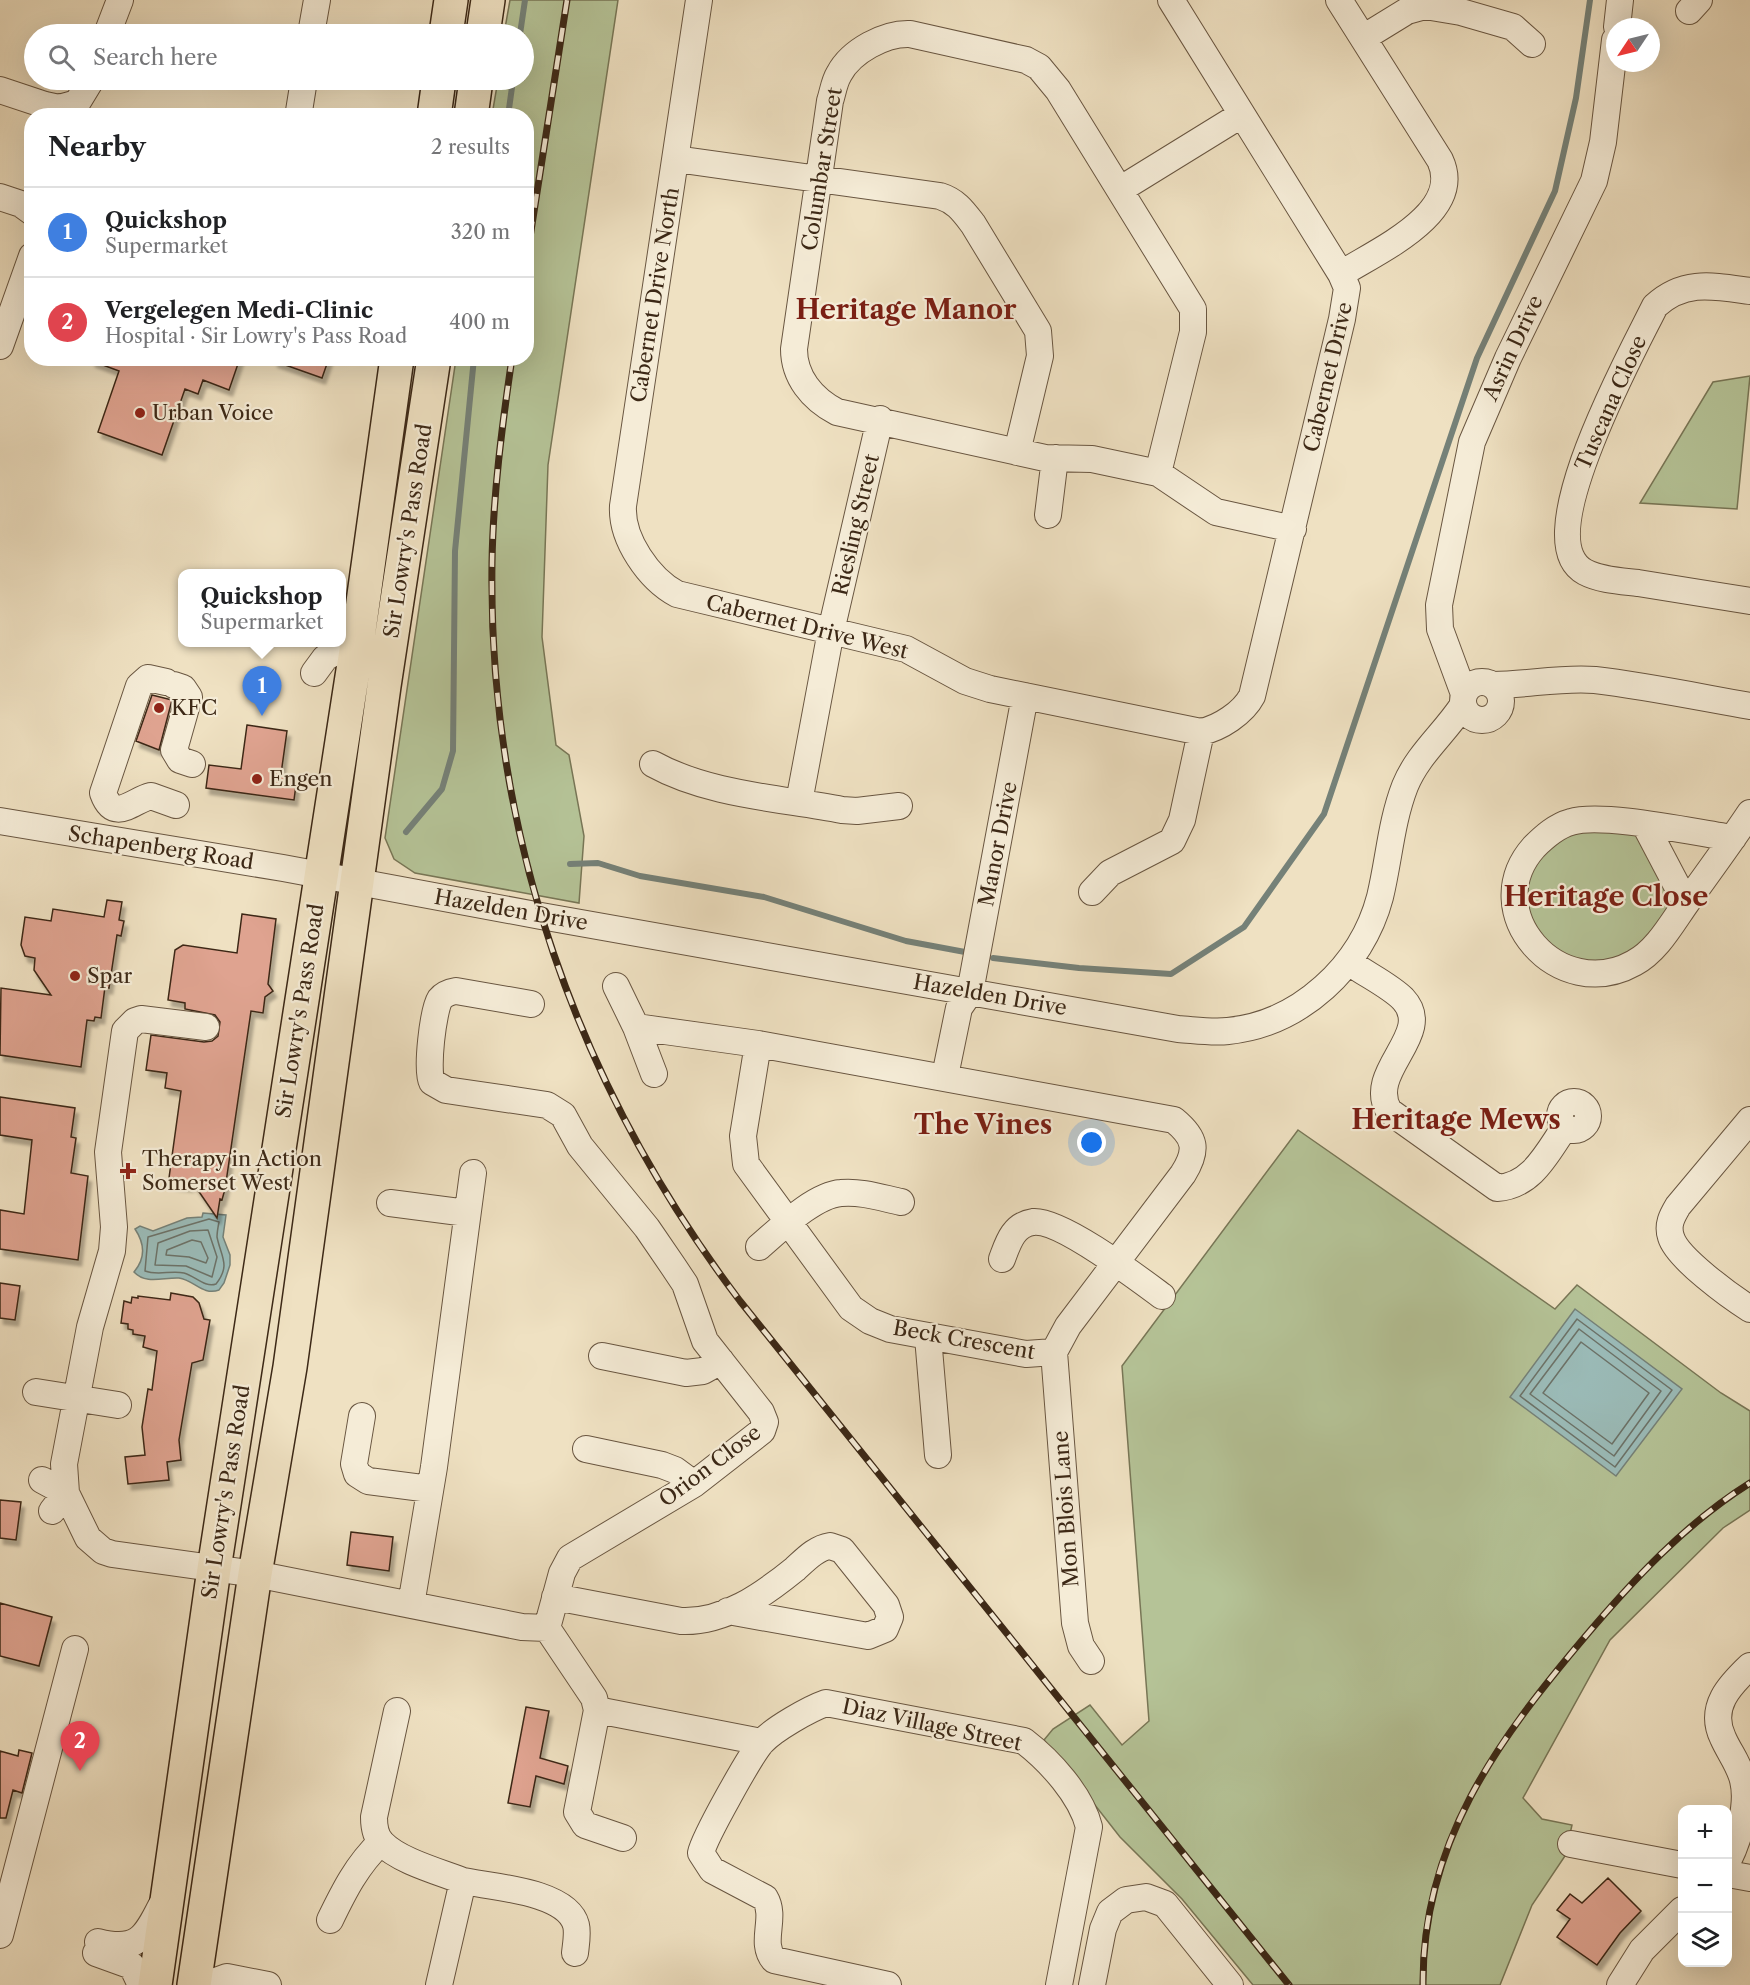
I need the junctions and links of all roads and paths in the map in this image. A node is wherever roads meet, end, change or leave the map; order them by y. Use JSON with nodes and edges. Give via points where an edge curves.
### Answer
{"nodes":[{"id":1,"x":120,"y":0,"type":"edge"},
{"id":2,"x":317,"y":0,"type":"edge"},
{"id":3,"x":451,"y":0,"type":"edge"},
{"id":4,"x":488,"y":0,"type":"edge"},
{"id":5,"x":699,"y":0,"type":"edge"},
{"id":6,"x":1171,"y":0,"type":"edge"},
{"id":7,"x":1339,"y":0,"type":"edge"},
{"id":8,"x":1620,"y":0,"type":"edge"},
{"id":9,"x":1618,"y":18,"type":"edge"},
{"id":10,"x":111,"y":24,"type":"edge"},
{"id":11,"x":313,"y":24,"type":"edge"},
{"id":12,"x":447,"y":24,"type":"edge"},
{"id":13,"x":484,"y":24,"type":"edge"},
{"id":14,"x":1363,"y":38,"type":"junction"},
{"id":15,"x":1532,"y":44,"type":"dead end"},
{"id":16,"x":1611,"y":72,"type":"edge"},
{"id":17,"x":0,"y":90,"type":"edge"},
{"id":18,"x":85,"y":90,"type":"edge"},
{"id":19,"x":302,"y":90,"type":"edge"},
{"id":20,"x":438,"y":90,"type":"edge"},
{"id":21,"x":475,"y":90,"type":"edge"},
{"id":22,"x":59,"y":108,"type":"edge"},
{"id":23,"x":59,"y":108,"type":"edge"},
{"id":24,"x":299,"y":108,"type":"edge"},
{"id":25,"x":435,"y":108,"type":"edge"},
{"id":26,"x":472,"y":108,"type":"edge"},
{"id":27,"x":1241,"y":115,"type":"junction"},
{"id":28,"x":676,"y":159,"type":"junction"},
{"id":29,"x":820,"y":180,"type":"junction"},
{"id":30,"x":1121,"y":189,"type":"junction"},
{"id":31,"x":0,"y":197,"type":"edge"},
{"id":32,"x":24,"y":206,"type":"edge"},
{"id":33,"x":1341,"y":274,"type":"junction"},
{"id":34,"x":24,"y":278,"type":"edge"},
{"id":35,"x":1750,"y":291,"type":"edge"},
{"id":36,"x":0,"y":346,"type":"edge"},
{"id":37,"x":396,"y":366,"type":"edge"},
{"id":38,"x":433,"y":366,"type":"edge"},
{"id":39,"x":880,"y":419,"type":"junction"},
{"id":40,"x":1017,"y":452,"type":"junction"},
{"id":41,"x":1054,"y":458,"type":"junction"},
{"id":42,"x":1158,"y":473,"type":"junction"},
{"id":43,"x":1048,"y":515,"type":"dead end"},
{"id":44,"x":1293,"y":529,"type":"junction"},
{"id":45,"x":657,"y":582,"type":"joint"},
{"id":46,"x":1750,"y":600,"type":"edge"},
{"id":47,"x":831,"y":631,"type":"junction"},
{"id":48,"x":358,"y":638,"type":"junction"},
{"id":49,"x":346,"y":645,"type":"edge"},
{"id":50,"x":343,"y":647,"type":"edge"},
{"id":51,"x":314,"y":673,"type":"dead end"},
{"id":52,"x":1025,"y":696,"type":"junction"},
{"id":53,"x":1478,"y":698,"type":"junction"},
{"id":54,"x":1750,"y":706,"type":"edge"},
{"id":55,"x":1201,"y":732,"type":"junction"},
{"id":56,"x":192,"y":764,"type":"dead end"},
{"id":57,"x":653,"y":764,"type":"dead end"},
{"id":58,"x":799,"y":802,"type":"junction"},
{"id":59,"x":176,"y":805,"type":"dead end"},
{"id":60,"x":899,"y":806,"type":"dead end"},
{"id":61,"x":1750,"y":813,"type":"edge"},
{"id":62,"x":1645,"y":825,"type":"junction"},
{"id":63,"x":1,"y":828,"type":"edge"},
{"id":64,"x":1733,"y":838,"type":"junction"},
{"id":65,"x":321,"y":876,"type":"junction"},
{"id":66,"x":357,"y":883,"type":"junction"},
{"id":67,"x":1092,"y":892,"type":"dead end"},
{"id":68,"x":1686,"y":903,"type":"junction"},
{"id":69,"x":1348,"y":962,"type":"junction"},
{"id":70,"x":616,"y":986,"type":"dead end"},
{"id":71,"x":970,"y":992,"type":"junction"},
{"id":72,"x":531,"y":1004,"type":"dead end"},
{"id":73,"x":636,"y":1026,"type":"junction"},
{"id":74,"x":206,"y":1027,"type":"dead end"},
{"id":75,"x":758,"y":1044,"type":"junction"},
{"id":76,"x":654,"y":1074,"type":"dead end"},
{"id":77,"x":953,"y":1078,"type":"junction"},
{"id":78,"x":1750,"y":1120,"type":"edge"},
{"id":79,"x":1565,"y":1127,"type":"dead end"},
{"id":80,"x":473,"y":1173,"type":"dead end"},
{"id":81,"x":901,"y":1202,"type":"dead end"},
{"id":82,"x":390,"y":1203,"type":"dead end"},
{"id":83,"x":467,"y":1213,"type":"junction"},
{"id":84,"x":789,"y":1222,"type":"junction"},
{"id":85,"x":759,"y":1247,"type":"dead end"},
{"id":86,"x":1002,"y":1259,"type":"dead end"},
{"id":87,"x":1115,"y":1262,"type":"junction"},
{"id":88,"x":1162,"y":1296,"type":"dead end"},
{"id":89,"x":1750,"y":1309,"type":"edge"},
{"id":90,"x":928,"y":1336,"type":"junction"},
{"id":91,"x":1054,"y":1352,"type":"junction"},
{"id":92,"x":602,"y":1356,"type":"dead end"},
{"id":93,"x":721,"y":1361,"type":"junction"},
{"id":94,"x":36,"y":1392,"type":"dead end"},
{"id":95,"x":77,"y":1398,"type":"junction"},
{"id":96,"x":118,"y":1405,"type":"dead end"},
{"id":97,"x":362,"y":1416,"type":"dead end"},
{"id":98,"x":586,"y":1449,"type":"dead end"},
{"id":99,"x":938,"y":1455,"type":"dead end"},
{"id":100,"x":42,"y":1480,"type":"dead end"},
{"id":101,"x":694,"y":1484,"type":"junction"},
{"id":102,"x":430,"y":1489,"type":"junction"},
{"id":103,"x":59,"y":1502,"type":"junction"},
{"id":104,"x":214,"y":1569,"type":"junction"},
{"id":105,"x":255,"y":1574,"type":"junction"},
{"id":106,"x":555,"y":1597,"type":"junction"},
{"id":107,"x":411,"y":1605,"type":"junction"},
{"id":108,"x":728,"y":1611,"type":"junction"},
{"id":109,"x":547,"y":1628,"type":"junction"},
{"id":110,"x":75,"y":1649,"type":"dead end"},
{"id":111,"x":1091,"y":1661,"type":"dead end"},
{"id":112,"x":1750,"y":1666,"type":"edge"},
{"id":113,"x":597,"y":1710,"type":"junction"},
{"id":114,"x":398,"y":1711,"type":"dead end"},
{"id":115,"x":762,"y":1742,"type":"junction"},
{"id":116,"x":624,"y":1838,"type":"dead end"},
{"id":117,"x":381,"y":1842,"type":"junction"},
{"id":118,"x":1571,"y":1844,"type":"dead end"},
{"id":119,"x":1729,"y":1859,"type":"edge"},
{"id":120,"x":1678,"y":1864,"type":"edge"},
{"id":121,"x":1732,"y":1875,"type":"edge"},
{"id":122,"x":1750,"y":1878,"type":"edge"},
{"id":123,"x":463,"y":1881,"type":"junction"},
{"id":124,"x":170,"y":1886,"type":"junction"},
{"id":125,"x":1680,"y":1913,"type":"edge"},
{"id":126,"x":330,"y":1920,"type":"dead end"},
{"id":127,"x":0,"y":1935,"type":"edge"},
{"id":128,"x":575,"y":1953,"type":"dead end"},
{"id":129,"x":141,"y":1985,"type":"edge"},
{"id":130,"x":155,"y":1985,"type":"edge"},
{"id":131,"x":194,"y":1985,"type":"edge"},
{"id":132,"x":205,"y":1985,"type":"edge"},
{"id":133,"x":268,"y":1985,"type":"edge"},
{"id":134,"x":439,"y":1985,"type":"edge"},
{"id":135,"x":888,"y":1985,"type":"edge"},
{"id":136,"x":1059,"y":1985,"type":"edge"},
{"id":137,"x":1092,"y":1985,"type":"edge"},
{"id":138,"x":1230,"y":1985,"type":"edge"},
{"id":139,"x":1620,"y":1985,"type":"edge"}],
"edges":[{"from":1,"to":10,"type":"street"},
{"from":2,"to":11,"type":"street"},
{"from":3,"to":12,"type":"main road"},
{"from":4,"to":13,"type":"main road"},
{"from":5,"to":28,"type":"street","name":"Cabernet Drive North"},
{"from":6,"to":27,"type":"street","name":"Cabernet Drive"},
{"from":7,"to":14,"type":"street"},
{"from":8,"to":9,"type":"street"},
{"from":14,"to":15,"type":"street","via":[[1407,11],[1425,6],[1513,27]]},
{"from":14,"to":33,"type":"street","via":[[1440,160],[1446,181],[1424,221]]},
{"from":16,"to":53,"type":"street","name":"Asrin Drive","via":[[1594,181],[1503,368],[1472,442],[1439,605],[1440,628],[1453,661]]},
{"from":17,"to":22,"type":"street"},
{"from":18,"to":23,"type":"street","via":[[76,103]]},
{"from":19,"to":24,"type":"street"},
{"from":20,"to":25,"type":"main road"},
{"from":21,"to":26,"type":"main road"},
{"from":27,"to":30,"type":"street"},
{"from":27,"to":33,"type":"street","name":"Cabernet Drive"},
{"from":28,"to":29,"type":"street"},
{"from":28,"to":45,"type":"street","name":"Cabernet Drive North","via":[[622,519],[628,536]]},
{"from":29,"to":30,"type":"street","name":"Columbar Street","via":[[830,101],[840,72],[877,42],[898,33],[1026,60],[1039,67]]},
{"from":29,"to":39,"type":"street","name":"Columbar Street","via":[[794,363],[821,404],[837,412]]},
{"from":29,"to":40,"type":"street","via":[[940,196],[960,207],[973,224],[1038,331],[1040,356]]},
{"from":30,"to":42,"type":"street","name":"Columbar Street","via":[[1188,300],[1195,320]]},
{"from":31,"to":32,"type":"street"},
{"from":33,"to":44,"type":"street","name":"Cabernet Drive","via":[[1347,297]]},
{"from":34,"to":36,"type":"street"},
{"from":35,"to":46,"type":"street","name":"Tuscana Close","via":[[1686,288],[1668,293],[1654,306],[1581,462],[1566,538],[1575,565],[1598,577]]},
{"from":37,"to":48,"type":"main road","name":"Sir Lowry's Pass Road"},
{"from":38,"to":66,"type":"main road","name":"Sir Lowry's Pass Road"},
{"from":39,"to":40,"type":"street","name":"Columbar Street"},
{"from":39,"to":47,"type":"street","name":"Riesling Street"},
{"from":40,"to":41,"type":"street","name":"Columbar Street"},
{"from":41,"to":42,"type":"street","name":"Columbar Street","via":[[1092,459]]},
{"from":41,"to":43,"type":"street"},
{"from":42,"to":44,"type":"street","name":"Columbar Street","via":[[1216,512]]},
{"from":44,"to":55,"type":"street","name":"Cabernet Drive","via":[[1252,696],[1240,712]]},
{"from":45,"to":47,"type":"street","name":"Cabernet Drive West","via":[[677,594]]},
{"from":47,"to":52,"type":"street","name":"Cabernet Drive West","via":[[906,649],[965,681]]},
{"from":47,"to":58,"type":"street","name":"Riesling Street"},
{"from":48,"to":49,"type":"street"},
{"from":48,"to":65,"type":"main road","name":"Sir Lowry's Pass Road"},
{"from":50,"to":51,"type":"street","via":[[325,658]]},
{"from":52,"to":55,"type":"street","name":"Cabernet Drive West"},
{"from":52,"to":71,"type":"street","name":"Manor Drive"},
{"from":53,"to":54,"type":"street","name":"Hazelden Drive","via":[[1528,685],[1594,680]]},
{"from":53,"to":69,"type":"street","name":"Hazelden Drive","via":[[1426,747],[1405,787],[1377,905],[1362,943]]},
{"from":55,"to":67,"type":"street","via":[[1177,834],[1166,846],[1110,873]]},
{"from":56,"to":59,"type":"street","via":[[180,760],[174,750],[189,697],[186,690],[152,677],[141,682],[104,793],[109,803],[121,809],[151,796]]},
{"from":57,"to":58,"type":"street","via":[[707,786]]},
{"from":58,"to":60,"type":"street","via":[[857,811]]},
{"from":61,"to":64,"type":"street"},
{"from":62,"to":64,"type":"street"},
{"from":62,"to":68,"type":"street"},
{"from":62,"to":68,"type":"street","via":[[1595,819],[1571,822],[1545,835],[1519,873],[1514,898],[1521,925],[1538,951],[1560,968],[1580,974],[1605,974],[1634,963],[1660,940]]},
{"from":63,"to":65,"type":"street","name":"Schapenberg Road"},
{"from":64,"to":68,"type":"street"},
{"from":65,"to":66,"type":"street","name":"Schapenberg Road"},
{"from":65,"to":104,"type":"main road","name":"Sir Lowry's Pass Road"},
{"from":66,"to":71,"type":"street","name":"Hazelden Drive"},
{"from":66,"to":105,"type":"main road","name":"Sir Lowry's Pass Road","via":[[291,1367]]},
{"from":69,"to":71,"type":"street","name":"Hazelden Drive","via":[[1302,1005],[1270,1021],[1229,1031],[1178,1029]]},
{"from":69,"to":79,"type":"street","via":[[1403,1000],[1413,1022],[1382,1090],[1389,1111],[1497,1188],[1524,1181]]},
{"from":70,"to":73,"type":"street"},
{"from":71,"to":77,"type":"street","via":[[959,1008]]},
{"from":72,"to":93,"type":"street","name":"Orion Close","via":[[456,991],[445,994],[438,1003],[429,1077],[440,1089],[547,1104],[559,1111],[580,1146],[673,1266],[684,1284],[705,1341]]},
{"from":73,"to":75,"type":"street"},
{"from":73,"to":76,"type":"street"},
{"from":74,"to":95,"type":"street","via":[[141,1019],[125,1031],[108,1152],[112,1251],[90,1327]]},
{"from":75,"to":77,"type":"street","name":"Beck Crescent"},
{"from":75,"to":84,"type":"street","name":"Beck Crescent","via":[[742,1150],[746,1164]]},
{"from":77,"to":87,"type":"street","name":"Beck Crescent","via":[[1174,1119],[1185,1129],[1193,1142],[1190,1164]]},
{"from":78,"to":89,"type":"street","via":[[1678,1206],[1670,1229],[1671,1238],[1683,1256]]},
{"from":80,"to":83,"type":"street"},
{"from":81,"to":84,"type":"street","via":[[838,1192],[822,1198]]},
{"from":82,"to":83,"type":"street"},
{"from":83,"to":102,"type":"street"},
{"from":84,"to":85,"type":"street"},
{"from":84,"to":90,"type":"street","name":"Beck Crescent","via":[[851,1308],[870,1322]]},
{"from":86,"to":87,"type":"street","via":[[1016,1231],[1035,1222],[1067,1233]]},
{"from":87,"to":88,"type":"street"},
{"from":87,"to":91,"type":"street","name":"Beck Crescent"},
{"from":90,"to":91,"type":"street","name":"Beck Crescent","via":[[1026,1354]]},
{"from":90,"to":99,"type":"street"},
{"from":91,"to":111,"type":"street","name":"Mon Blois Lane","via":[[1075,1623]]},
{"from":92,"to":93,"type":"street","via":[[687,1373],[704,1371]]},
{"from":93,"to":101,"type":"street","name":"Orion Close","via":[[765,1416],[765,1426]]},
{"from":94,"to":95,"type":"street"},
{"from":95,"to":96,"type":"street"},
{"from":95,"to":103,"type":"street"},
{"from":97,"to":102,"type":"street","via":[[354,1464],[357,1474],[368,1481]]},
{"from":98,"to":101,"type":"street","via":[[675,1470]]},
{"from":100,"to":103,"type":"street"},
{"from":101,"to":106,"type":"street","name":"Orion Close","via":[[576,1553],[565,1565]]},
{"from":102,"to":107,"type":"street"},
{"from":103,"to":104,"type":"street","via":[[103,1551]]},
{"from":104,"to":105,"type":"street"},
{"from":104,"to":124,"type":"main road","name":"Sir Lowry's Pass Road"},
{"from":105,"to":107,"type":"street"},
{"from":105,"to":131,"type":"main road","name":"Sir Lowry's Pass Road"},
{"from":106,"to":108,"type":"street","via":[[681,1621],[700,1621]]},
{"from":106,"to":109,"type":"street","name":"Orion Close"},
{"from":107,"to":109,"type":"street","via":[[522,1627]]},
{"from":108,"to":108,"type":"street","via":[[763,1595],[818,1550],[830,1546],[842,1550],[886,1605],[890,1617],[885,1629],[868,1636]]},
{"from":109,"to":113,"type":"street","via":[[594,1698]]},
{"from":110,"to":127,"type":"street"},
{"from":112,"to":119,"type":"street","via":[[1723,1695],[1718,1716],[1723,1738],[1743,1780],[1744,1808]]},
{"from":113,"to":115,"type":"street"},
{"from":113,"to":116,"type":"street","via":[[577,1812],[585,1825]]},
{"from":114,"to":117,"type":"street","via":[[374,1816]]},
{"from":115,"to":135,"type":"street","name":"Diaz Village Street","via":[[703,1844],[705,1862],[724,1878],[765,1898],[770,1914],[767,1949],[774,1960]]},
{"from":115,"to":136,"type":"street","name":"Diaz Village Street","via":[[816,1707],[838,1704],[1024,1741],[1037,1750],[1076,1798],[1089,1827]]},
{"from":117,"to":123,"type":"street","via":[[393,1852]]},
{"from":117,"to":126,"type":"street","via":[[353,1875]]},
{"from":118,"to":120,"type":"street"},
{"from":121,"to":122,"type":"street"},
{"from":123,"to":128,"type":"street","via":[[539,1896],[561,1905],[577,1927]]},
{"from":123,"to":134,"type":"street"},
{"from":124,"to":129,"type":"street","via":[[150,1929],[139,1940],[97,1947],[132,1966]]},
{"from":124,"to":130,"type":"main road","name":"Sir Lowry's Pass Road"},
{"from":125,"to":139,"type":"street","via":[[1642,1950]]},
{"from":132,"to":133,"type":"street","via":[[227,1977]]},
{"from":137,"to":138,"type":"street","via":[[1110,1912],[1136,1897],[1164,1904]]}]}
